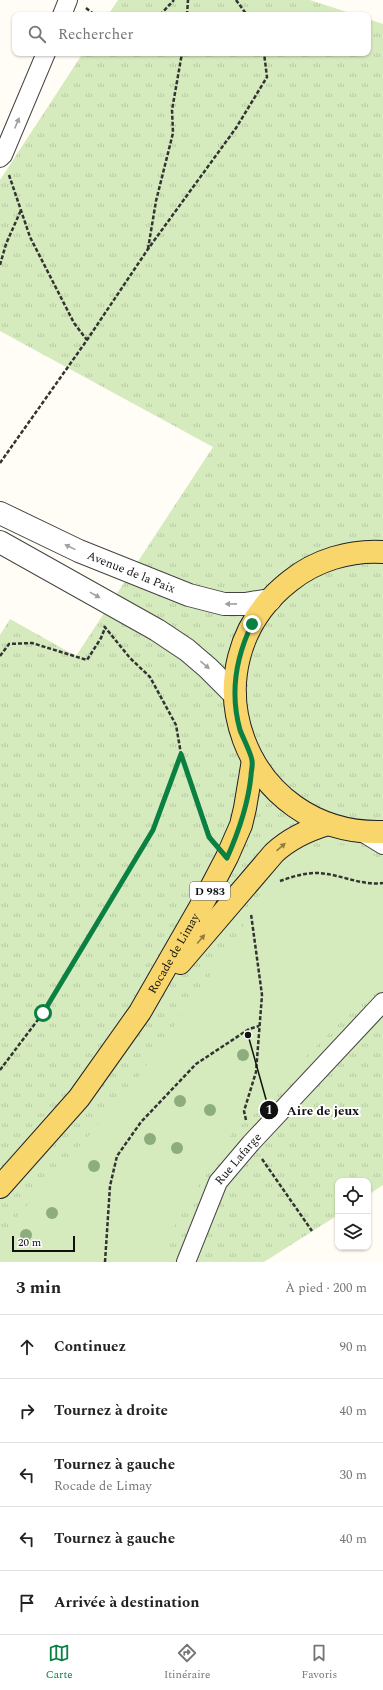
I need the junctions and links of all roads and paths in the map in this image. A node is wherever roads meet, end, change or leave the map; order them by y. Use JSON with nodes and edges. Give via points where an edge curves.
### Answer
{"nodes":[{"id":1,"x":68,"y":0,"type":"edge"},
{"id":2,"x":174,"y":0,"type":"edge"},
{"id":3,"x":188,"y":0,"type":"edge"},
{"id":4,"x":236,"y":0,"type":"edge"},
{"id":5,"x":63,"y":12,"type":"edge"},
{"id":6,"x":163,"y":12,"type":"edge"},
{"id":7,"x":187,"y":12,"type":"edge"},
{"id":8,"x":245,"y":12,"type":"edge"},
{"id":9,"x":45,"y":56,"type":"edge"},
{"id":10,"x":181,"y":56,"type":"edge"},
{"id":11,"x":264,"y":56,"type":"edge"},
{"id":12,"x":2,"y":157,"type":"edge"},
{"id":13,"x":21,"y":210,"type":"junction"},
{"id":14,"x":148,"y":249,"type":"junction"},
{"id":15,"x":0,"y":265,"type":"edge"},
{"id":16,"x":87,"y":340,"type":"junction"},
{"id":17,"x":0,"y":463,"type":"edge"},
{"id":18,"x":0,"y":513,"type":"edge"},
{"id":19,"x":0,"y":542,"type":"edge"},
{"id":20,"x":380,"y":549,"type":"edge"},
{"id":21,"x":270,"y":600,"type":"junction"},
{"id":22,"x":102,"y":622,"type":"dead end"},
{"id":23,"x":105,"y":628,"type":"junction"},
{"id":24,"x":0,"y":656,"type":"edge"},
{"id":25,"x":235,"y":695,"type":"junction"},
{"id":26,"x":181,"y":754,"type":"junction"},
{"id":27,"x":253,"y":760,"type":"junction"},
{"id":28,"x":328,"y":824,"type":"junction"},
{"id":29,"x":372,"y":832,"type":"edge"},
{"id":30,"x":383,"y":845,"type":"edge"},
{"id":31,"x":227,"y":858,"type":"junction"},
{"id":32,"x":254,"y":875,"type":"junction"},
{"id":33,"x":383,"y":883,"type":"edge"},
{"id":34,"x":252,"y":911,"type":"dead end"},
{"id":35,"x":383,"y":1002,"type":"edge"},
{"id":36,"x":140,"y":1012,"type":"junction"},
{"id":37,"x":259,"y":1026,"type":"junction"},
{"id":38,"x":0,"y":1070,"type":"edge"},
{"id":39,"x":251,"y":1143,"type":"junction"},
{"id":40,"x":0,"y":1187,"type":"edge"},
{"id":41,"x":312,"y":1231,"type":"dead end"},
{"id":42,"x":105,"y":1262,"type":"edge"},
{"id":43,"x":186,"y":1262,"type":"edge"}],
"edges":[{"from":1,"to":5,"type":"street"},
{"from":2,"to":6,"type":"path"},
{"from":3,"to":7,"type":"path"},
{"from":4,"to":8,"type":"path"},
{"from":12,"to":9,"type":"street","one_way":true},
{"from":10,"to":14,"type":"path","via":[[172,110],[173,133],[156,201]]},
{"from":11,"to":14,"type":"path","via":[[267,77],[258,94]]},
{"from":12,"to":13,"type":"path"},
{"from":13,"to":15,"type":"path"},
{"from":13,"to":16,"type":"path","via":[[30,237],[74,323]]},
{"from":14,"to":16,"type":"path"},
{"from":16,"to":17,"type":"path"},
{"from":21,"to":18,"type":"street","name":"Avenue de la Paix","one_way":true,"via":[[224,604],[189,595],[79,551]]},
{"from":19,"to":25,"type":"street","one_way":true,"via":[[157,630],[187,650]]},
{"from":20,"to":21,"type":"main road","via":[[341,556],[317,564],[294,578]]},
{"from":21,"to":25,"type":"main road","via":[[256,618],[243,644],[237,666]]},
{"from":22,"to":23,"type":"path"},
{"from":23,"to":24,"type":"path","via":[[87,660],[32,643],[9,644]]},
{"from":23,"to":26,"type":"path","via":[[150,677],[176,724]]},
{"from":25,"to":27,"type":"main road","via":[[237,718]]},
{"from":26,"to":31,"type":"path","via":[[209,837]]},
{"from":26,"to":38,"type":"path","via":[[153,830],[43,1013]]},
{"from":27,"to":28,"type":"main road","via":[[267,781],[284,799]]},
{"from":27,"to":31,"type":"main road","name":"Rocade de Limay","number":"D 983","via":[[242,819]]},
{"from":28,"to":29,"type":"main road"},
{"from":32,"to":28,"type":"main road","name":"Rocade de Limay","number":"D 983","one_way":true,"via":[[284,843]]},
{"from":29,"to":30,"type":"street"},
{"from":31,"to":36,"type":"main road","name":"Rocade de Limay","number":"D 983"},
{"from":32,"to":33,"type":"path","via":[[270,884],[316,873],[367,883]]},
{"from":36,"to":32,"type":"main road","name":"Rocade de Limay","number":"D 983","one_way":true},
{"from":34,"to":37,"type":"path","via":[[262,995]]},
{"from":35,"to":39,"type":"street","name":"Rue Lafarge"},
{"from":36,"to":40,"type":"main road","name":"Rocade de Limay","number":"D 983","via":[[79,1098]]},
{"from":37,"to":39,"type":"path","via":[[256,1072],[244,1111]]},
{"from":37,"to":42,"type":"path","via":[[249,1029],[196,1064],[141,1122],[117,1156],[110,1186]]},
{"from":39,"to":41,"type":"path"},
{"from":39,"to":43,"type":"street","name":"Rue Lafarge","via":[[218,1182]]}]}
